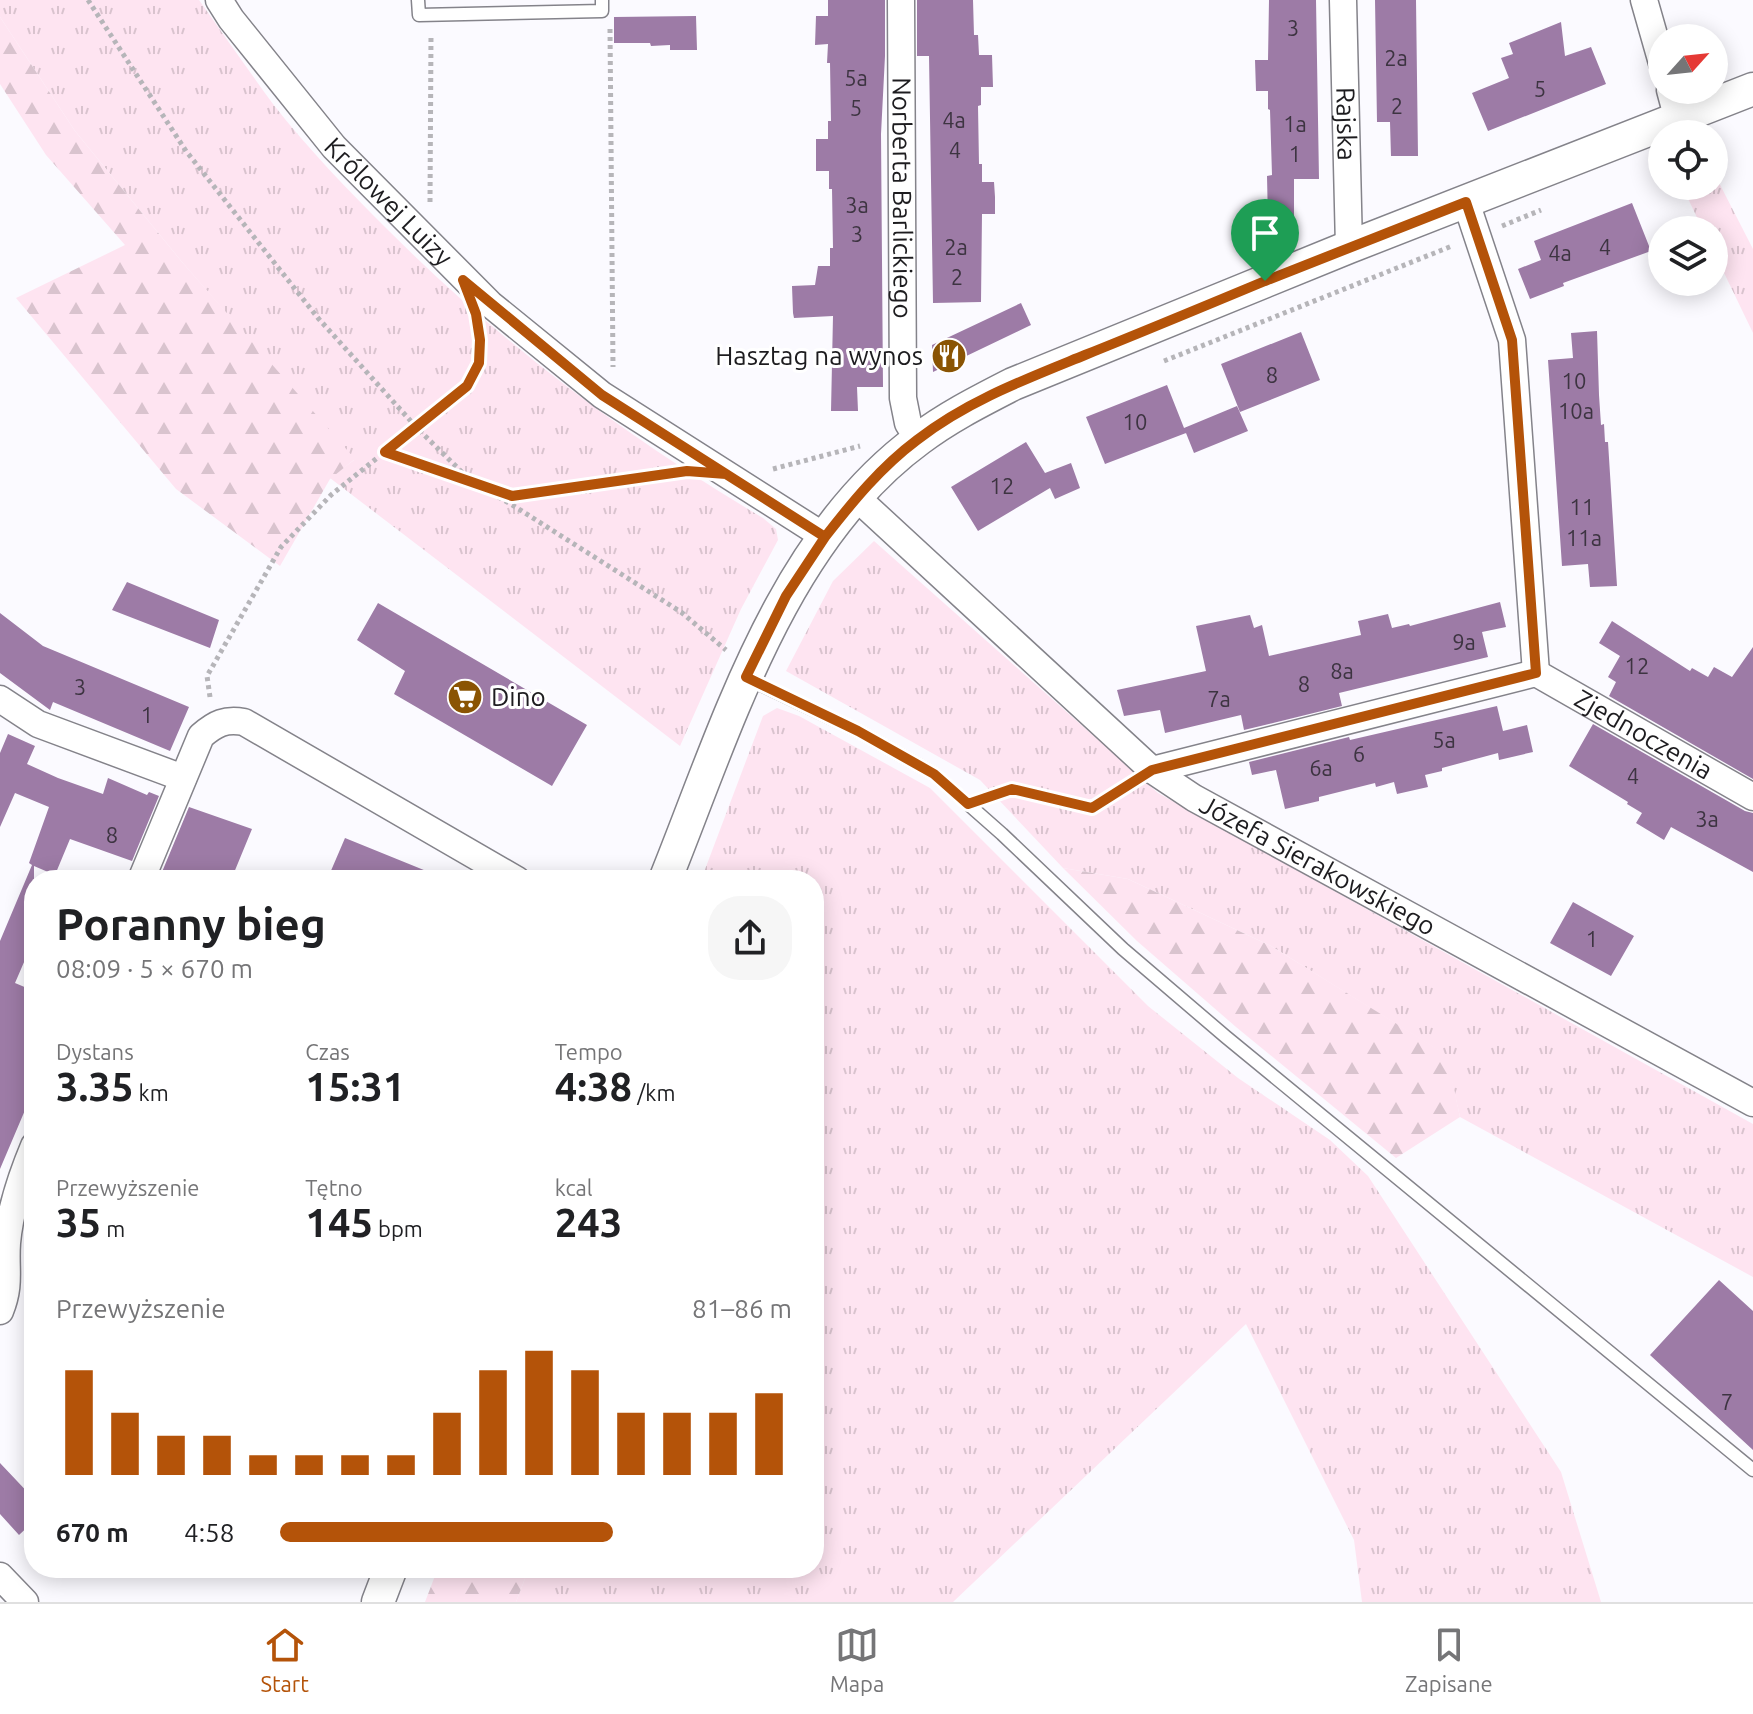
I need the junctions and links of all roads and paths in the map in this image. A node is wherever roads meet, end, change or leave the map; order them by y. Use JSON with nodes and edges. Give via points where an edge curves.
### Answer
{"nodes":[{"id":1,"x":88,"y":0,"type":"edge"},
{"id":2,"x":219,"y":0,"type":"edge"},
{"id":3,"x":418,"y":0,"type":"edge"},
{"id":4,"x":901,"y":0,"type":"edge"},
{"id":5,"x":1343,"y":0,"type":"edge"},
{"id":6,"x":1644,"y":0,"type":"edge"},
{"id":7,"x":602,"y":5,"type":"edge"},
{"id":8,"x":431,"y":15,"type":"junction"},
{"id":9,"x":1651,"y":24,"type":"edge"},
{"id":10,"x":1753,"y":89,"type":"edge"},
{"id":11,"x":1674,"y":105,"type":"edge"},
{"id":12,"x":1466,"y":202,"type":"junction"},
{"id":13,"x":1546,"y":208,"type":"dead end"},
{"id":14,"x":430,"y":215,"type":"dead end"},
{"id":15,"x":1477,"y":236,"type":"junction"},
{"id":16,"x":1349,"y":247,"type":"junction"},
{"id":17,"x":478,"y":327,"type":"dead end"},
{"id":18,"x":1161,"y":362,"type":"dead end"},
{"id":19,"x":613,"y":373,"type":"dead end"},
{"id":20,"x":417,"y":428,"type":"junction"},
{"id":21,"x":918,"y":439,"type":"junction"},
{"id":22,"x":867,"y":444,"type":"dead end"},
{"id":23,"x":385,"y":452,"type":"junction"},
{"id":24,"x":673,"y":473,"type":"dead end"},
{"id":25,"x":726,"y":474,"type":"junction"},
{"id":26,"x":474,"y":484,"type":"junction"},
{"id":27,"x":856,"y":497,"type":"junction"},
{"id":28,"x":825,"y":537,"type":"junction"},
{"id":29,"x":738,"y":665,"type":"junction"},
{"id":30,"x":1536,"y":673,"type":"junction"},
{"id":31,"x":0,"y":699,"type":"edge"},
{"id":32,"x":213,"y":725,"type":"junction"},
{"id":33,"x":1152,"y":770,"type":"junction"},
{"id":34,"x":183,"y":778,"type":"junction"},
{"id":35,"x":1753,"y":797,"type":"edge"},
{"id":36,"x":968,"y":804,"type":"junction"},
{"id":37,"x":145,"y":870,"type":"edge"},
{"id":38,"x":500,"y":870,"type":"edge"},
{"id":39,"x":668,"y":870,"type":"edge"},
{"id":40,"x":1753,"y":1103,"type":"edge"},
{"id":41,"x":24,"y":1171,"type":"edge"},
{"id":42,"x":0,"y":1311,"type":"edge"},
{"id":43,"x":1753,"y":1470,"type":"edge"},
{"id":44,"x":0,"y":1576,"type":"edge"},
{"id":45,"x":387,"y":1578,"type":"edge"},
{"id":46,"x":25,"y":1602,"type":"edge"},
{"id":47,"x":378,"y":1602,"type":"edge"}],
"edges":[{"from":1,"to":20,"type":"path","via":[[195,163],[318,318]]},
{"from":2,"to":25,"type":"street","name":"Królowej Luizy","via":[[334,147],[463,280],[602,395]]},
{"from":3,"to":8,"type":"lane","via":[[419,15]]},
{"from":4,"to":21,"type":"street","name":"Norberta Barlickiego","via":[[903,398]]},
{"from":5,"to":16,"type":"street","name":"Rajska"},
{"from":6,"to":9,"type":"street"},
{"from":7,"to":8,"type":"lane"},
{"from":7,"to":19,"type":"path","via":[[610,24]]},
{"from":8,"to":14,"type":"path"},
{"from":10,"to":11,"type":"street"},
{"from":11,"to":12,"type":"street"},
{"from":12,"to":15,"type":"street"},
{"from":12,"to":16,"type":"street"},
{"from":13,"to":15,"type":"path"},
{"from":15,"to":18,"type":"path"},
{"from":15,"to":30,"type":"street","via":[[1512,340]]},
{"from":16,"to":21,"type":"street","via":[[1013,384]]},
{"from":17,"to":20,"type":"path","via":[[479,363],[467,386]]},
{"from":20,"to":23,"type":"path"},
{"from":20,"to":26,"type":"path"},
{"from":21,"to":27,"type":"street"},
{"from":22,"to":25,"type":"path","via":[[763,471]]},
{"from":23,"to":26,"type":"path"},
{"from":23,"to":32,"type":"path","via":[[331,495],[281,547],[207,676]]},
{"from":24,"to":26,"type":"path","via":[[512,496]]},
{"from":25,"to":28,"type":"street","name":"Królowej Luizy"},
{"from":26,"to":29,"type":"path","via":[[681,612]]},
{"from":27,"to":28,"type":"street"},
{"from":27,"to":33,"type":"street","name":"Józefa Sierakowskiego"},
{"from":28,"to":29,"type":"street"},
{"from":29,"to":36,"type":"lane","via":[[934,774]]},
{"from":29,"to":39,"type":"street"},
{"from":30,"to":33,"type":"street"},
{"from":30,"to":35,"type":"street","name":"Zjednoczenia"},
{"from":31,"to":34,"type":"street","via":[[38,724]]},
{"from":32,"to":34,"type":"street","via":[[201,736]]},
{"from":32,"to":38,"type":"street","via":[[229,719],[244,722]]},
{"from":33,"to":36,"type":"path","via":[[1092,808],[1012,789]]},
{"from":33,"to":40,"type":"street","name":"Józefa Sierakowskiego","via":[[1194,798]]},
{"from":34,"to":37,"type":"street"},
{"from":36,"to":43,"type":"lane","via":[[1123,949]]},
{"from":41,"to":42,"type":"street","via":[[7,1242],[8,1292]]},
{"from":44,"to":46,"type":"street"},
{"from":45,"to":47,"type":"street"}]}
